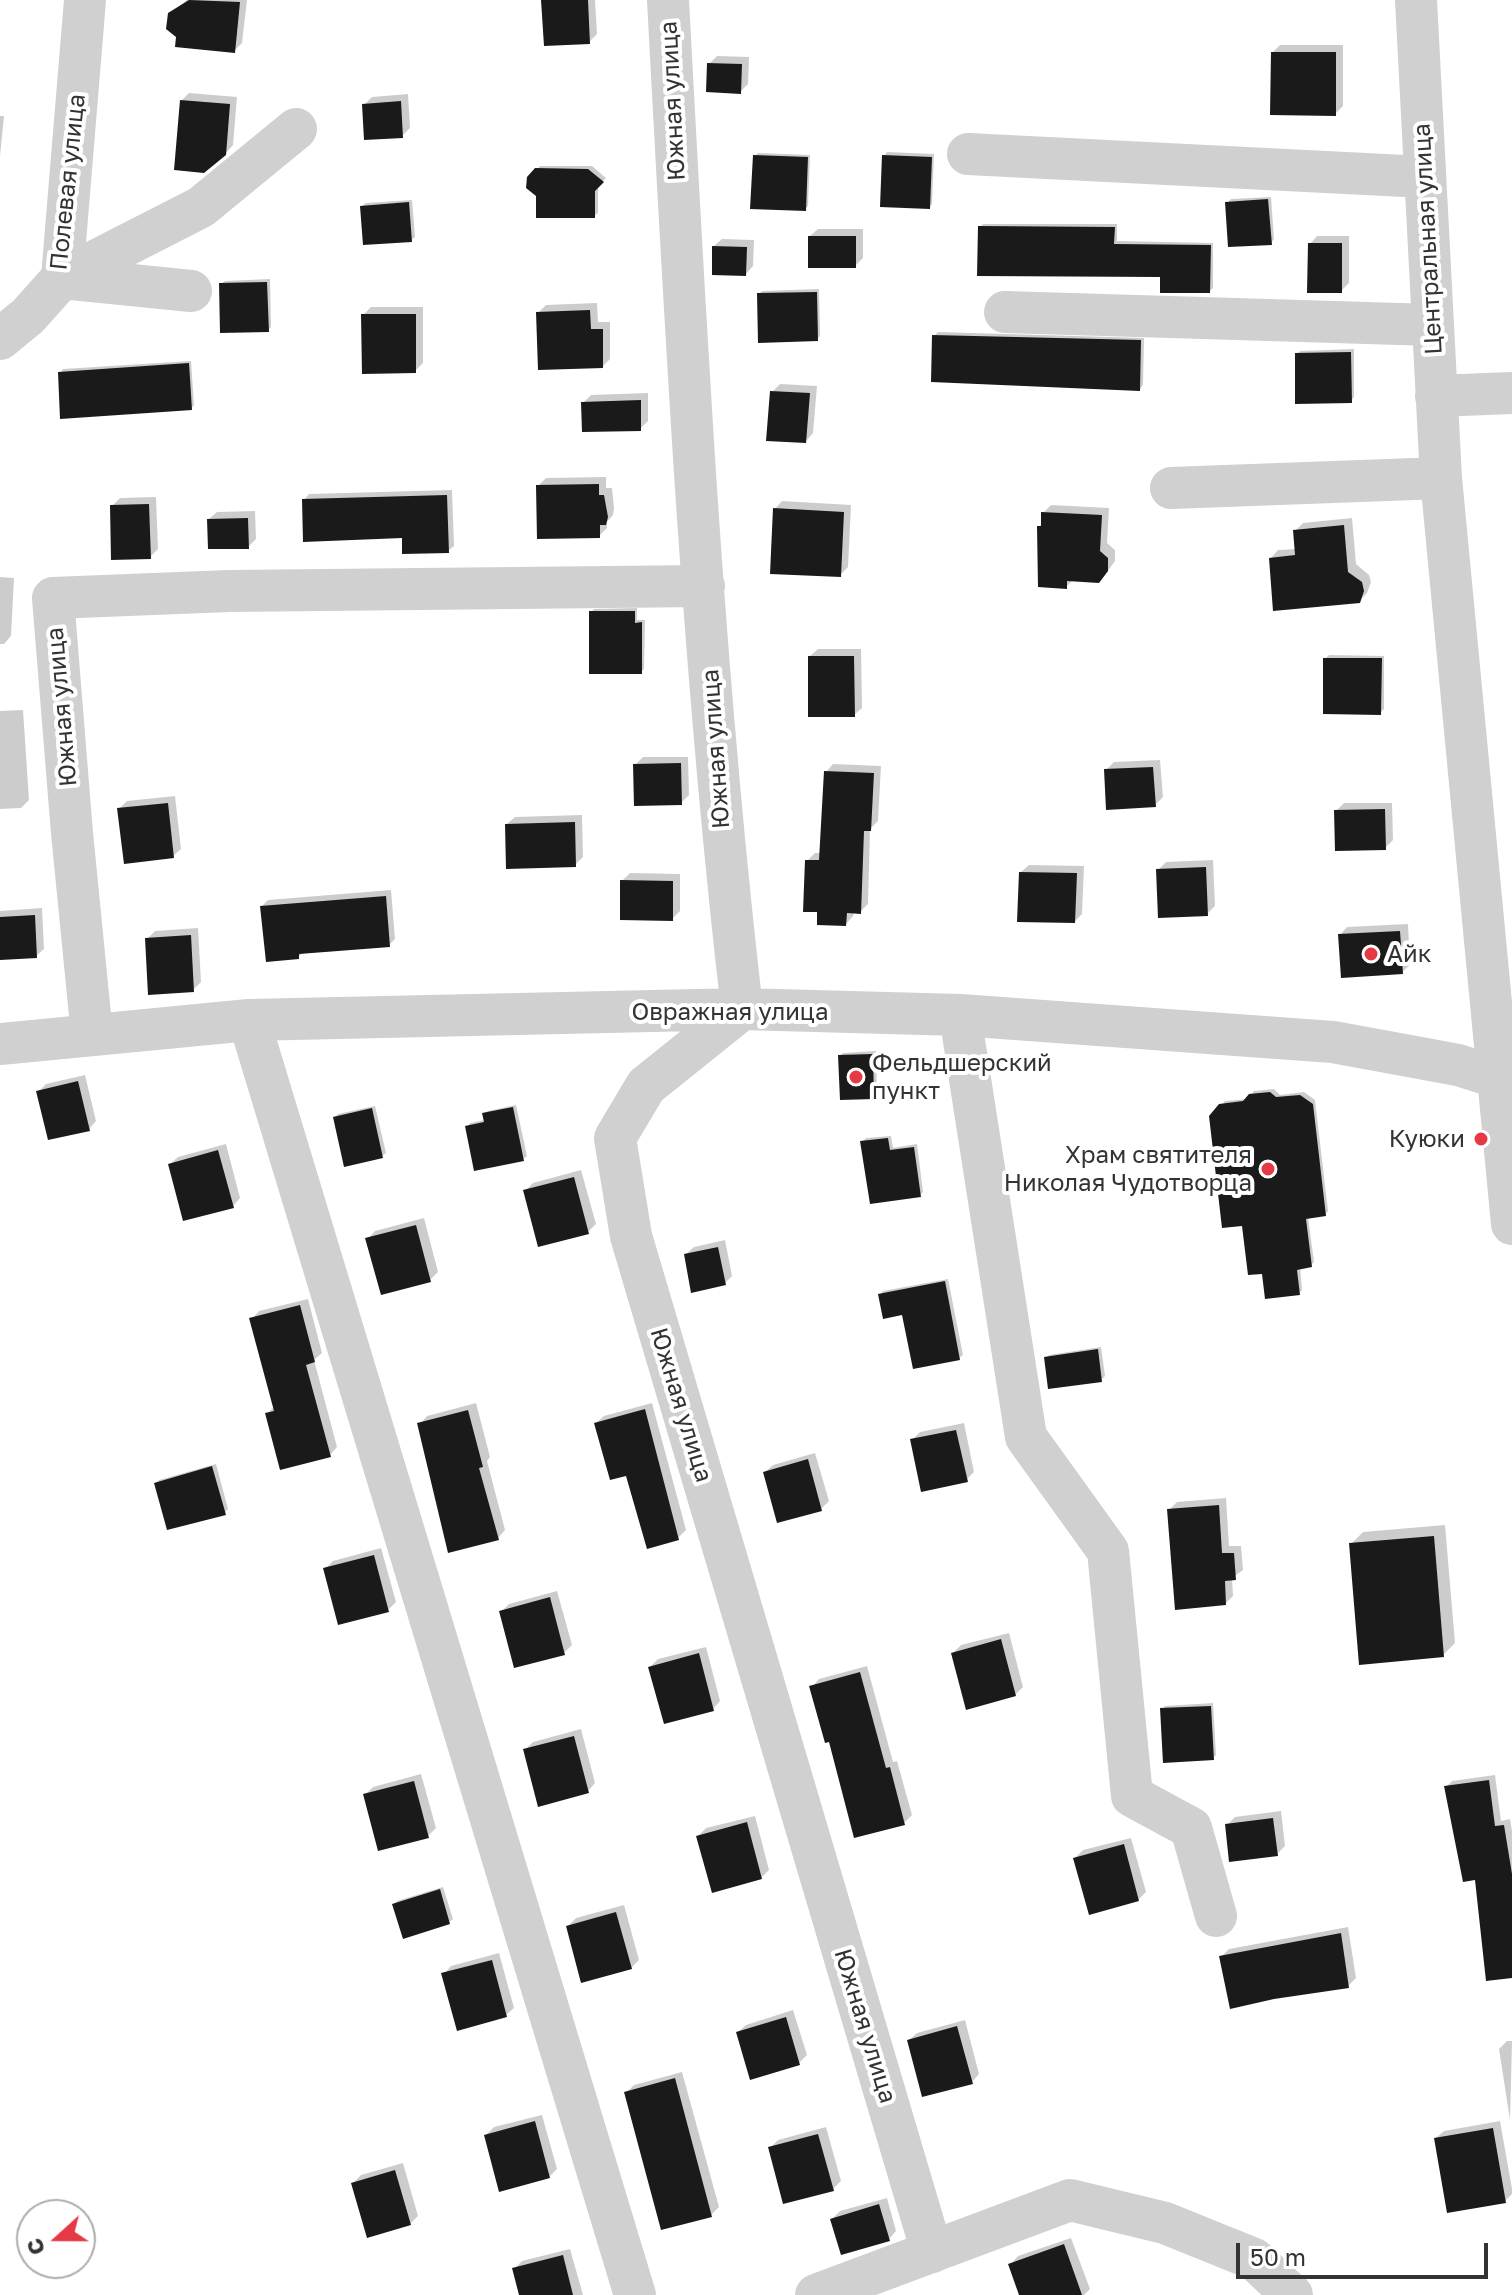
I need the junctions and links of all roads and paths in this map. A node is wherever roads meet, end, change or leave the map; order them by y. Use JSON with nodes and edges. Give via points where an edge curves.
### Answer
{"nodes":[{"id":1,"x":85,"y":0,"type":"edge"},
{"id":2,"x":668,"y":0,"type":"edge"},
{"id":3,"x":1416,"y":0,"type":"edge"},
{"id":4,"x":296,"y":129,"type":"dead end"},
{"id":5,"x":968,"y":154,"type":"dead end"},
{"id":6,"x":1425,"y":177,"type":"junction"},
{"id":7,"x":62,"y":278,"type":"junction"},
{"id":8,"x":191,"y":291,"type":"dead end"},
{"id":9,"x":1005,"y":312,"type":"dead end"},
{"id":10,"x":1433,"y":325,"type":"junction"},
{"id":11,"x":0,"y":339,"type":"edge"},
{"id":12,"x":1512,"y":393,"type":"edge"},
{"id":13,"x":1436,"y":396,"type":"junction"},
{"id":14,"x":1441,"y":478,"type":"junction"},
{"id":15,"x":1171,"y":488,"type":"dead end"},
{"id":16,"x":704,"y":586,"type":"junction"},
{"id":17,"x":742,"y":1009,"type":"junction"},
{"id":18,"x":960,"y":1015,"type":"junction"},
{"id":19,"x":249,"y":1020,"type":"junction"},
{"id":20,"x":92,"y":1035,"type":"junction"},
{"id":21,"x":0,"y":1044,"type":"edge"},
{"id":22,"x":1505,"y":1080,"type":"edge"},
{"id":23,"x":1512,"y":1224,"type":"edge"},
{"id":24,"x":1216,"y":1916,"type":"dead end"},
{"id":25,"x":932,"y":2252,"type":"junction"},
{"id":26,"x":635,"y":2295,"type":"edge"},
{"id":27,"x":816,"y":2295,"type":"edge"},
{"id":28,"x":1292,"y":2295,"type":"edge"}],
"edges":[{"from":1,"to":7,"type":"street","name":"Полевая улица"},
{"from":2,"to":16,"type":"street","name":"Южная улица"},
{"from":3,"to":6,"type":"street","name":"Центральная улица"},
{"from":4,"to":7,"type":"street","via":[[201,207]]},
{"from":5,"to":6,"type":"street"},
{"from":6,"to":10,"type":"street","name":"Центральная улица"},
{"from":7,"to":8,"type":"street"},
{"from":7,"to":11,"type":"street","name":"Полевая улица"},
{"from":9,"to":10,"type":"street"},
{"from":10,"to":13,"type":"street","name":"Центральная улица"},
{"from":12,"to":13,"type":"street"},
{"from":13,"to":14,"type":"street","name":"Центральная улица"},
{"from":14,"to":15,"type":"street"},
{"from":14,"to":22,"type":"street","name":"Центральная улица"},
{"from":16,"to":17,"type":"street","name":"Южная улица","via":[[721,826]]},
{"from":16,"to":20,"type":"street","name":"Южная улица","via":[[53,598]]},
{"from":17,"to":18,"type":"street","name":"Овражная улица"},
{"from":17,"to":19,"type":"street","name":"Овражная улица"},
{"from":17,"to":25,"type":"street","name":"Южная улица","via":[[646,1086],[615,1138],[631,1236]]},
{"from":18,"to":22,"type":"street","name":"Овражная улица","via":[[1333,1042],[1458,1065]]},
{"from":18,"to":24,"type":"street","via":[[1026,1437],[1108,1551],[1132,1796],[1191,1828]]},
{"from":19,"to":20,"type":"street","name":"Овражная улица"},
{"from":19,"to":26,"type":"street"},
{"from":20,"to":21,"type":"street","name":"Овражная улица"},
{"from":22,"to":23,"type":"street","name":"Центральная улица"},
{"from":25,"to":27,"type":"street"},
{"from":25,"to":28,"type":"street","via":[[1070,2200],[1165,2223],[1254,2259]]}]}
